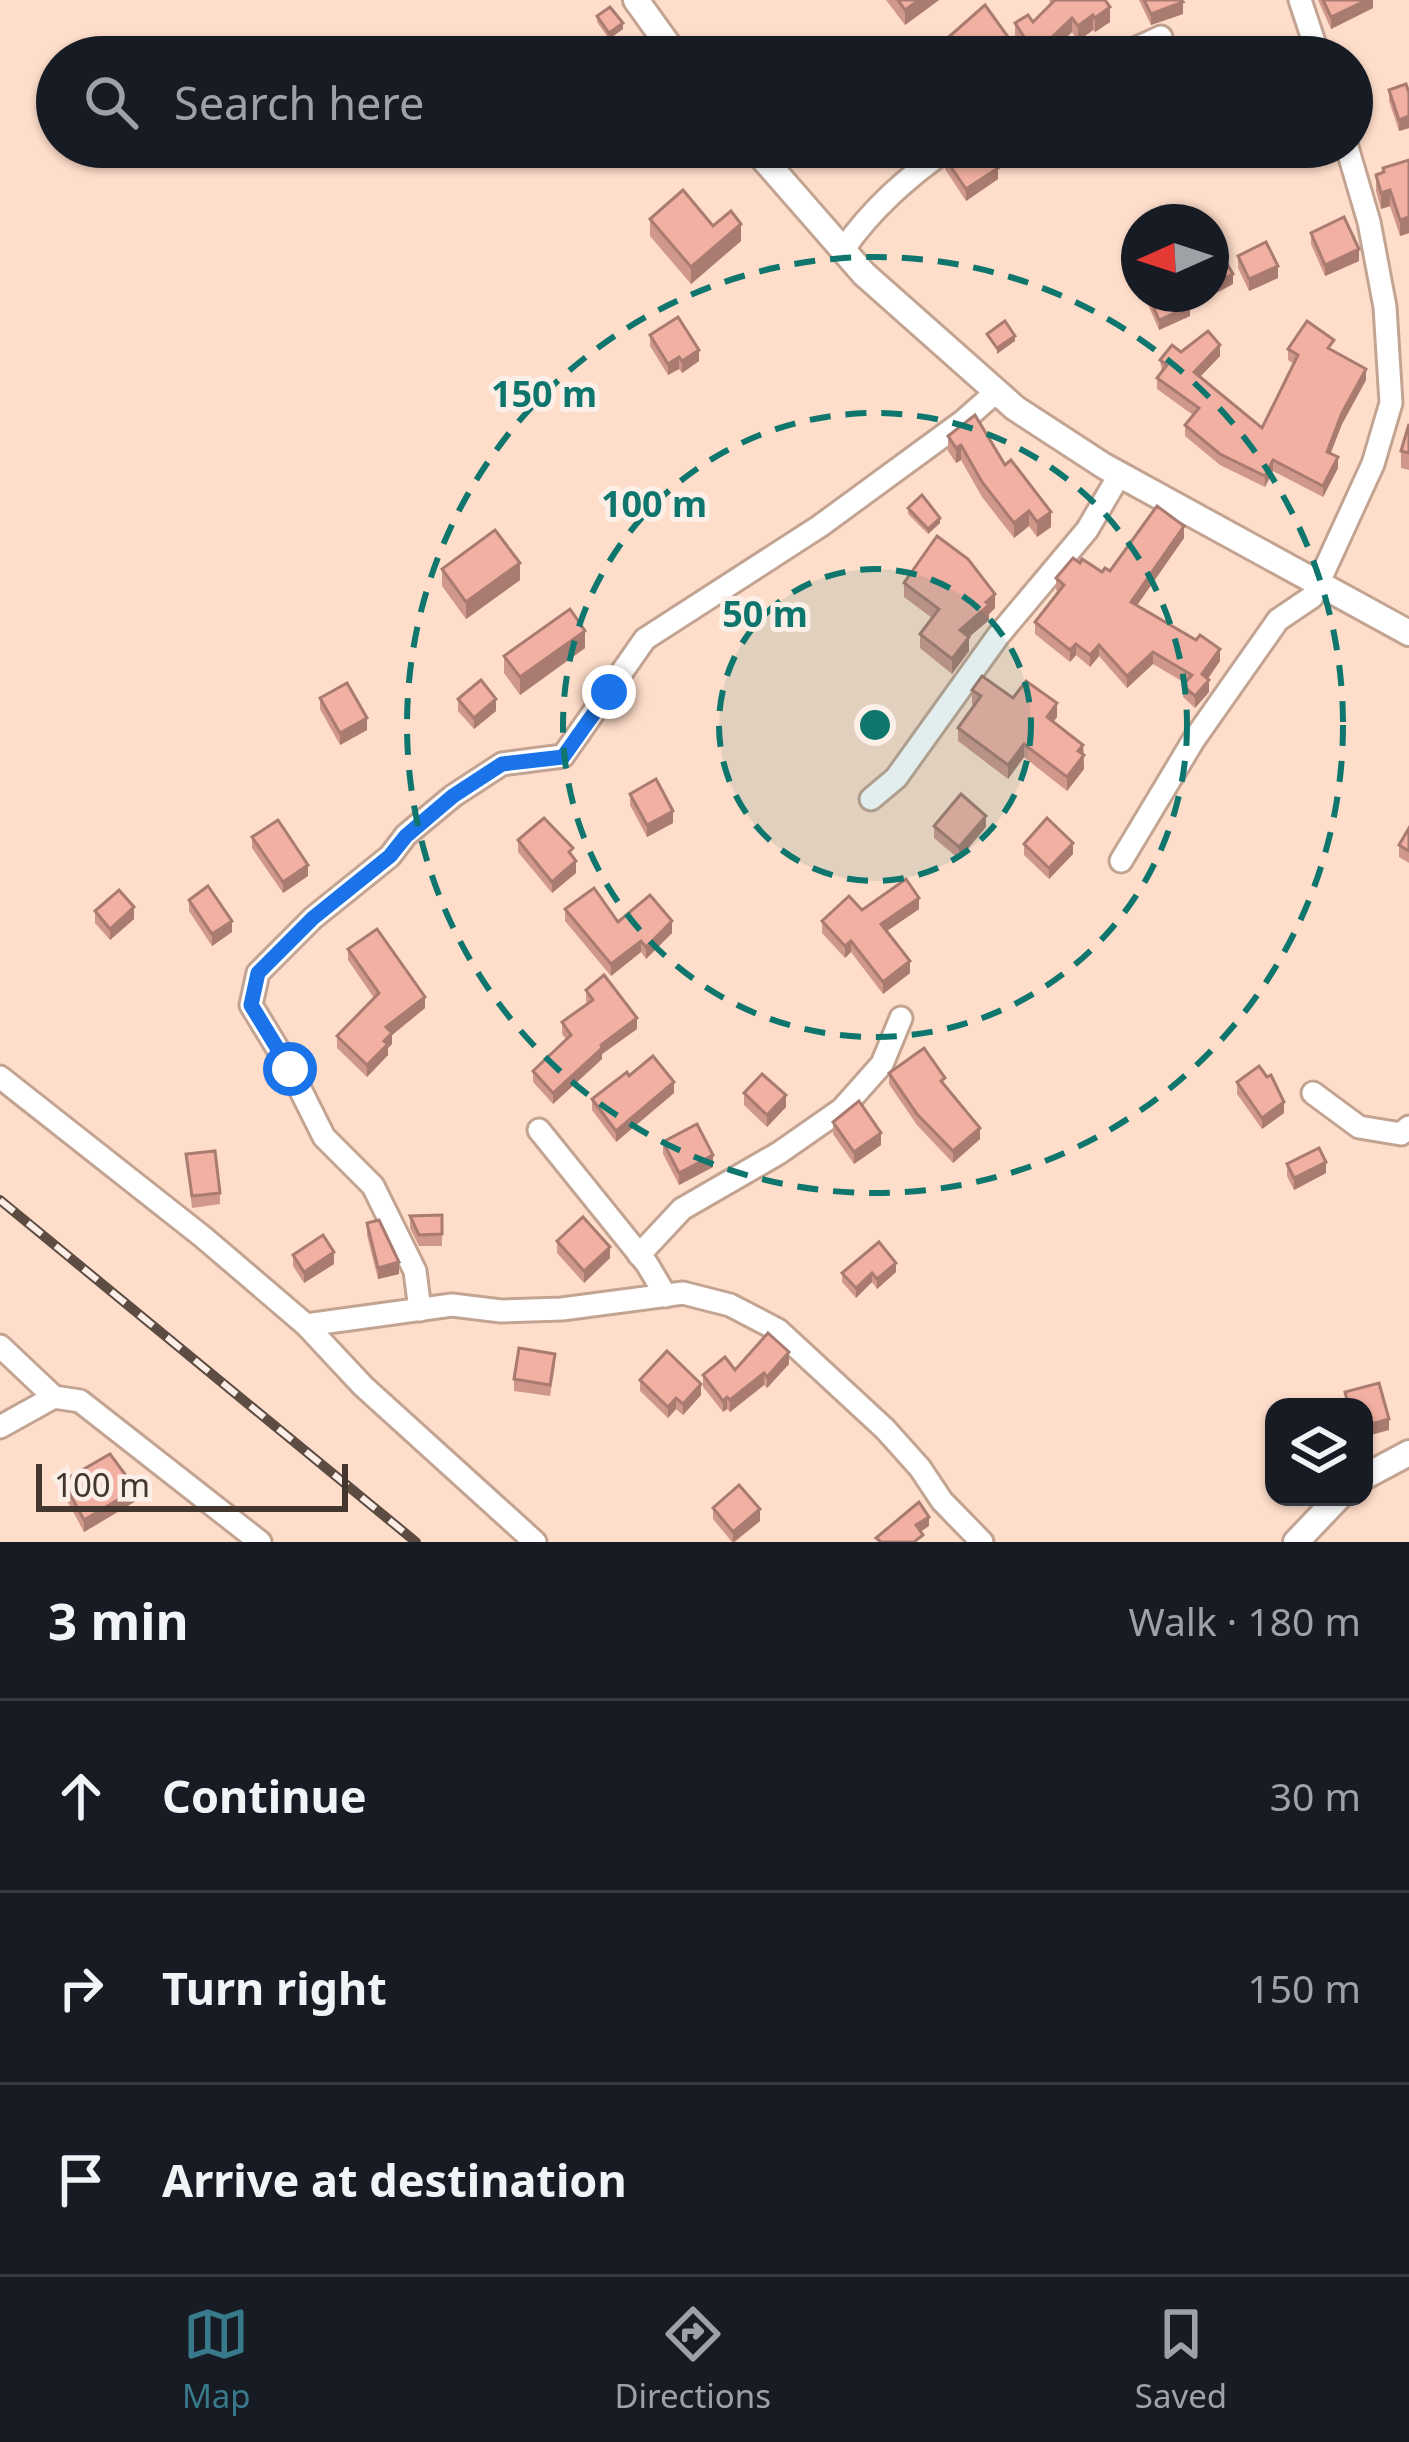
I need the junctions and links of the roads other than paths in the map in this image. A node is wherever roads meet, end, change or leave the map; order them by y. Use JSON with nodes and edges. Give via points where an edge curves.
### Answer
{"nodes":[{"id":1,"x":1300,"y":0,"type":"edge"},
{"id":2,"x":648,"y":4,"type":"edge"},
{"id":3,"x":666,"y":36,"type":"edge"},
{"id":4,"x":1311,"y":36,"type":"edge"},
{"id":5,"x":771,"y":168,"type":"edge"},
{"id":6,"x":921,"y":168,"type":"edge"},
{"id":7,"x":1353,"y":168,"type":"edge"},
{"id":8,"x":843,"y":250,"type":"junction"},
{"id":9,"x":996,"y":392,"type":"junction"},
{"id":10,"x":1120,"y":474,"type":"junction"},
{"id":11,"x":1317,"y":584,"type":"junction"},
{"id":12,"x":1409,"y":633,"type":"edge"},
{"id":13,"x":871,"y":799,"type":"dead end"},
{"id":14,"x":1121,"y":861,"type":"dead end"},
{"id":15,"x":902,"y":1018,"type":"dead end"},
{"id":16,"x":0,"y":1078,"type":"edge"},
{"id":17,"x":1313,"y":1093,"type":"dead end"},
{"id":18,"x":1409,"y":1127,"type":"edge"},
{"id":19,"x":539,"y":1130,"type":"dead end"},
{"id":20,"x":639,"y":1255,"type":"junction"},
{"id":21,"x":666,"y":1296,"type":"junction"},
{"id":22,"x":420,"y":1310,"type":"junction"},
{"id":23,"x":306,"y":1325,"type":"junction"},
{"id":24,"x":0,"y":1346,"type":"edge"},
{"id":25,"x":54,"y":1396,"type":"junction"},
{"id":26,"x":0,"y":1427,"type":"edge"},
{"id":27,"x":1409,"y":1453,"type":"edge"},
{"id":28,"x":1373,"y":1473,"type":"edge"},
{"id":29,"x":1330,"y":1506,"type":"edge"},
{"id":30,"x":260,"y":1542,"type":"edge"},
{"id":31,"x":535,"y":1542,"type":"edge"},
{"id":32,"x":982,"y":1542,"type":"edge"},
{"id":33,"x":1296,"y":1542,"type":"edge"}],
"edges":[{"from":1,"to":4,"type":"street"},
{"from":2,"to":3,"type":"street"},
{"from":5,"to":8,"type":"street"},
{"from":6,"to":8,"type":"street","via":[[864,219]]},
{"from":7,"to":11,"type":"street","via":[[1385,307],[1390,404],[1373,464]]},
{"from":8,"to":9,"type":"street"},
{"from":9,"to":10,"type":"street"},
{"from":9,"to":22,"type":"street","via":[[820,526],[645,639],[563,757],[502,764],[453,796],[258,973],[251,1005],[324,1137],[373,1186],[415,1271]]},
{"from":10,"to":11,"type":"street"},
{"from":10,"to":13,"type":"street","via":[[1087,530],[896,778]]},
{"from":11,"to":12,"type":"street"},
{"from":11,"to":14,"type":"street","via":[[1277,620]]},
{"from":15,"to":20,"type":"street","via":[[882,1064],[842,1109],[682,1210]]},
{"from":16,"to":23,"type":"street"},
{"from":17,"to":18,"type":"street","via":[[1359,1127],[1401,1134]]},
{"from":19,"to":20,"type":"street"},
{"from":20,"to":21,"type":"street"},
{"from":21,"to":22,"type":"street","via":[[562,1309]]},
{"from":21,"to":32,"type":"street","via":[[730,1305],[778,1330],[885,1429]]},
{"from":22,"to":23,"type":"street"},
{"from":23,"to":31,"type":"street"},
{"from":24,"to":25,"type":"street"},
{"from":25,"to":26,"type":"street"},
{"from":25,"to":30,"type":"street","via":[[80,1401]]},
{"from":27,"to":28,"type":"street"},
{"from":29,"to":33,"type":"street"}]}
